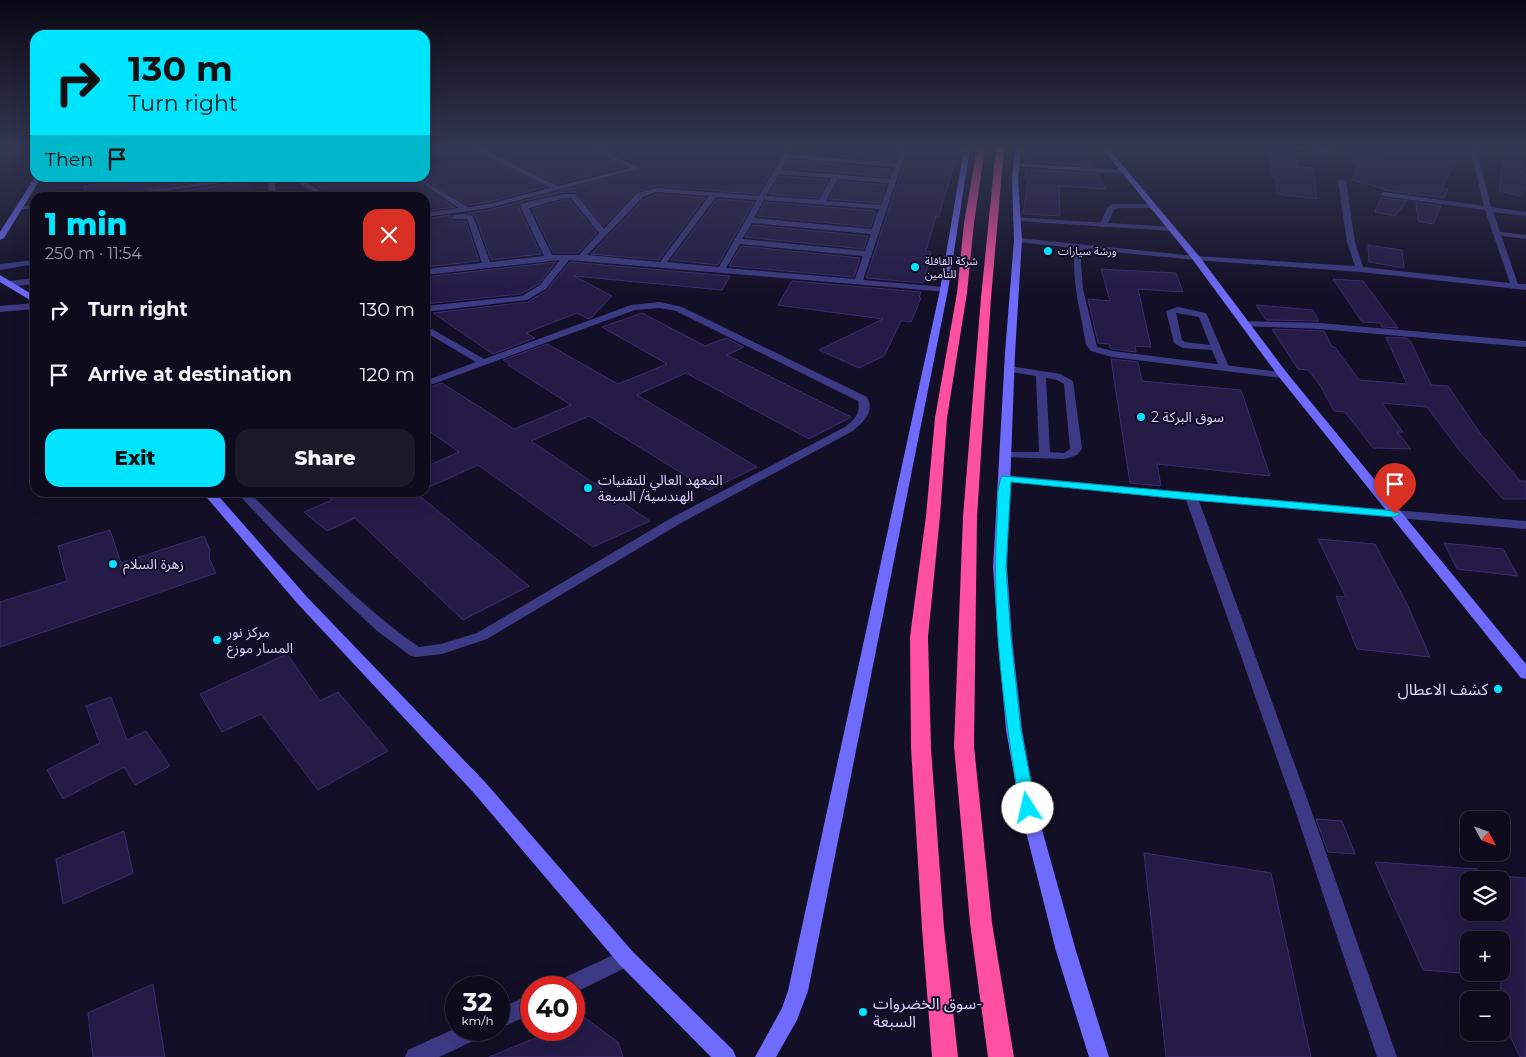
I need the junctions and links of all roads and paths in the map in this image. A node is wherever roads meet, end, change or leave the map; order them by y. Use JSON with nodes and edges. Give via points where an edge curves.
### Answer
{"nodes":[{"id":1,"x":26,"y":197,"type":"edge"},
{"id":2,"x":447,"y":197,"type":"edge"},
{"id":3,"x":522,"y":197,"type":"edge"},
{"id":4,"x":558,"y":197,"type":"edge"},
{"id":5,"x":574,"y":197,"type":"edge"},
{"id":6,"x":638,"y":197,"type":"edge"},
{"id":7,"x":712,"y":197,"type":"edge"},
{"id":8,"x":754,"y":197,"type":"edge"},
{"id":9,"x":824,"y":197,"type":"edge"},
{"id":10,"x":887,"y":197,"type":"edge"},
{"id":11,"x":966,"y":197,"type":"edge"},
{"id":12,"x":968,"y":197,"type":"edge"},
{"id":13,"x":995,"y":197,"type":"edge"},
{"id":14,"x":1015,"y":197,"type":"edge"},
{"id":15,"x":1145,"y":197,"type":"edge"},
{"id":16,"x":1344,"y":197,"type":"edge"},
{"id":17,"x":1407,"y":197,"type":"edge"},
{"id":18,"x":1485,"y":197,"type":"edge"},
{"id":19,"x":762,"y":198,"type":"junction"},
{"id":20,"x":822,"y":202,"type":"junction"},
{"id":21,"x":1152,"y":206,"type":"junction"},
{"id":22,"x":30,"y":207,"type":"edge"},
{"id":23,"x":884,"y":207,"type":"junction"},
{"id":24,"x":19,"y":208,"type":"junction"},
{"id":25,"x":1488,"y":209,"type":"junction"},
{"id":26,"x":468,"y":210,"type":"junction"},
{"id":27,"x":430,"y":214,"type":"edge"},
{"id":28,"x":1526,"y":214,"type":"edge"},
{"id":29,"x":1016,"y":219,"type":"junction"},
{"id":30,"x":430,"y":220,"type":"edge"},
{"id":31,"x":749,"y":220,"type":"junction"},
{"id":32,"x":1103,"y":225,"type":"junction"},
{"id":33,"x":1172,"y":230,"type":"junction"},
{"id":34,"x":875,"y":232,"type":"junction"},
{"id":35,"x":603,"y":233,"type":"junction"},
{"id":36,"x":1496,"y":233,"type":"junction"},
{"id":37,"x":1526,"y":237,"type":"edge"},
{"id":38,"x":0,"y":238,"type":"edge"},
{"id":39,"x":1018,"y":240,"type":"junction"},
{"id":40,"x":737,"y":241,"type":"junction"},
{"id":41,"x":1079,"y":246,"type":"junction"},
{"id":42,"x":868,"y":254,"type":"junction"},
{"id":43,"x":567,"y":257,"type":"junction"},
{"id":44,"x":581,"y":257,"type":"junction"},
{"id":45,"x":548,"y":258,"type":"junction"},
{"id":46,"x":1196,"y":258,"type":"junction"},
{"id":47,"x":30,"y":263,"type":"edge"},
{"id":48,"x":662,"y":264,"type":"junction"},
{"id":49,"x":487,"y":265,"type":"junction"},
{"id":50,"x":0,"y":267,"type":"edge"},
{"id":51,"x":1360,"y":269,"type":"junction"},
{"id":52,"x":721,"y":270,"type":"junction"},
{"id":53,"x":430,"y":271,"type":"edge"},
{"id":54,"x":4,"y":281,"type":"edge"},
{"id":55,"x":30,"y":281,"type":"edge"},
{"id":56,"x":858,"y":282,"type":"junction"},
{"id":57,"x":1515,"y":286,"type":"junction"},
{"id":58,"x":1526,"y":287,"type":"edge"},
{"id":59,"x":944,"y":290,"type":"junction"},
{"id":60,"x":30,"y":297,"type":"edge"},
{"id":61,"x":30,"y":306,"type":"edge"},
{"id":62,"x":430,"y":308,"type":"edge"},
{"id":63,"x":0,"y":309,"type":"edge"},
{"id":64,"x":1246,"y":324,"type":"junction"},
{"id":65,"x":430,"y":331,"type":"edge"},
{"id":66,"x":1526,"y":344,"type":"edge"},
{"id":67,"x":1217,"y":348,"type":"junction"},
{"id":68,"x":483,"y":362,"type":"junction"},
{"id":69,"x":1224,"y":367,"type":"junction"},
{"id":70,"x":1010,"y":369,"type":"junction"},
{"id":71,"x":1041,"y":374,"type":"junction"},
{"id":72,"x":1283,"y":374,"type":"junction"},
{"id":73,"x":430,"y":382,"type":"edge"},
{"id":74,"x":1007,"y":455,"type":"junction"},
{"id":75,"x":1045,"y":456,"type":"junction"},
{"id":76,"x":1006,"y":479,"type":"junction"},
{"id":77,"x":212,"y":497,"type":"edge"},
{"id":78,"x":247,"y":497,"type":"edge"},
{"id":79,"x":1191,"y":497,"type":"junction"},
{"id":80,"x":1395,"y":514,"type":"junction"},
{"id":81,"x":1526,"y":525,"type":"edge"},
{"id":82,"x":1526,"y":674,"type":"edge"},
{"id":83,"x":626,"y":958,"type":"junction"},
{"id":84,"x":585,"y":978,"type":"edge"},
{"id":85,"x":450,"y":1041,"type":"edge"},
{"id":86,"x":414,"y":1057,"type":"edge"},
{"id":87,"x":726,"y":1057,"type":"edge"},
{"id":88,"x":765,"y":1057,"type":"edge"},
{"id":89,"x":945,"y":1057,"type":"edge"},
{"id":90,"x":1000,"y":1057,"type":"edge"},
{"id":91,"x":1099,"y":1057,"type":"edge"},
{"id":92,"x":1387,"y":1057,"type":"edge"}],
"edges":[{"from":1,"to":24,"type":"street"},
{"from":2,"to":26,"type":"street"},
{"from":3,"to":26,"type":"street"},
{"from":4,"to":45,"type":"street","via":[[526,205],[525,208]]},
{"from":5,"to":35,"type":"street"},
{"from":6,"to":35,"type":"street"},
{"from":7,"to":48,"type":"street"},
{"from":8,"to":19,"type":"street"},
{"from":9,"to":20,"type":"street"},
{"from":10,"to":23,"type":"street"},
{"from":11,"to":59,"type":"street"},
{"from":12,"to":89,"type":"highway","via":[[962,293],[941,418],[919,637],[921,748]]},
{"from":13,"to":90,"type":"highway","via":[[970,516],[964,746],[981,923]]},
{"from":14,"to":29,"type":"street"},
{"from":15,"to":21,"type":"street"},
{"from":16,"to":51,"type":"street","via":[[1351,242]]},
{"from":17,"to":25,"type":"street"},
{"from":18,"to":25,"type":"street"},
{"from":19,"to":20,"type":"street"},
{"from":19,"to":31,"type":"street"},
{"from":20,"to":23,"type":"street"},
{"from":21,"to":32,"type":"street","via":[[1116,206]]},
{"from":21,"to":33,"type":"street"},
{"from":22,"to":24,"type":"street"},
{"from":23,"to":34,"type":"street"},
{"from":24,"to":38,"type":"street"},
{"from":25,"to":28,"type":"street"},
{"from":25,"to":36,"type":"street"},
{"from":26,"to":27,"type":"street"},
{"from":29,"to":32,"type":"street"},
{"from":29,"to":39,"type":"street"},
{"from":30,"to":49,"type":"street","via":[[469,217]]},
{"from":31,"to":34,"type":"street"},
{"from":31,"to":40,"type":"street"},
{"from":32,"to":33,"type":"street"},
{"from":33,"to":46,"type":"street"},
{"from":34,"to":42,"type":"street"},
{"from":35,"to":44,"type":"street"},
{"from":36,"to":37,"type":"street"},
{"from":36,"to":57,"type":"street"},
{"from":39,"to":41,"type":"street"},
{"from":39,"to":70,"type":"street"},
{"from":40,"to":42,"type":"street"},
{"from":40,"to":52,"type":"street"},
{"from":41,"to":46,"type":"street"},
{"from":41,"to":69,"type":"street","via":[[1079,290],[1094,349]]},
{"from":42,"to":56,"type":"street"},
{"from":43,"to":44,"type":"street"},
{"from":43,"to":45,"type":"street"},
{"from":43,"to":62,"type":"street","via":[[543,287],[524,298]]},
{"from":44,"to":48,"type":"street"},
{"from":45,"to":49,"type":"street"},
{"from":46,"to":51,"type":"street"},
{"from":46,"to":64,"type":"street"},
{"from":47,"to":50,"type":"street"},
{"from":48,"to":52,"type":"street"},
{"from":49,"to":53,"type":"street"},
{"from":51,"to":57,"type":"street"},
{"from":52,"to":56,"type":"street"},
{"from":54,"to":55,"type":"street"},
{"from":54,"to":60,"type":"street"},
{"from":56,"to":59,"type":"street"},
{"from":57,"to":58,"type":"street"},
{"from":59,"to":88,"type":"street","via":[[798,991],[790,1013]]},
{"from":61,"to":63,"type":"street"},
{"from":64,"to":66,"type":"street","via":[[1320,326]]},
{"from":64,"to":72,"type":"street"},
{"from":65,"to":68,"type":"street"},
{"from":67,"to":67,"type":"street","via":[[1203,315],[1171,311],[1177,341]]},
{"from":67,"to":69,"type":"street"},
{"from":68,"to":73,"type":"street"},
{"from":68,"to":78,"type":"street","via":[[634,307],[660,305],[722,329],[863,398],[866,407],[863,416],[849,429],[677,520],[482,636],[442,650],[416,652],[382,628]]},
{"from":69,"to":72,"type":"street"},
{"from":70,"to":71,"type":"street"},
{"from":70,"to":74,"type":"street"},
{"from":71,"to":75,"type":"street"},
{"from":71,"to":75,"type":"street","via":[[1060,377],[1069,383],[1076,449],[1065,456]]},
{"from":72,"to":80,"type":"street"},
{"from":74,"to":75,"type":"street"},
{"from":74,"to":76,"type":"street"},
{"from":76,"to":79,"type":"street"},
{"from":76,"to":91,"type":"street","via":[[1000,568],[1014,730],[1043,869]]},
{"from":77,"to":83,"type":"street","via":[[302,600],[479,787]]},
{"from":79,"to":80,"type":"street"},
{"from":79,"to":92,"type":"street"},
{"from":80,"to":81,"type":"street"},
{"from":80,"to":82,"type":"street"},
{"from":83,"to":84,"type":"street"},
{"from":83,"to":87,"type":"street"},
{"from":85,"to":86,"type":"street"}]}
